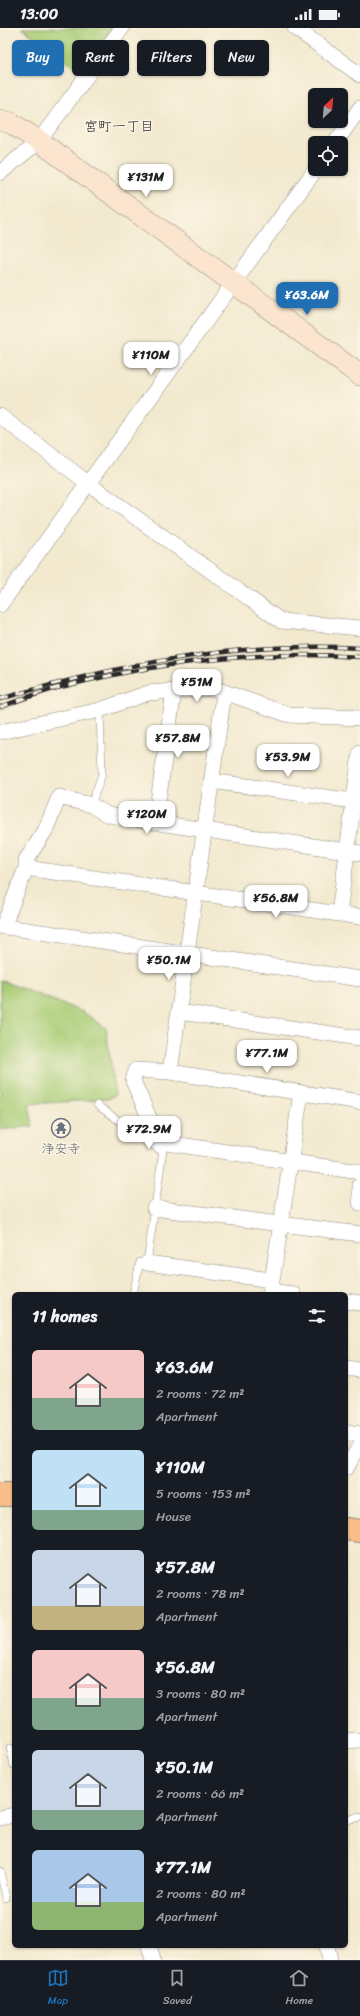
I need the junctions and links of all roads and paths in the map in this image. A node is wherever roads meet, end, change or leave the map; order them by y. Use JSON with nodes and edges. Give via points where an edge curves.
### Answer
{"nodes":[{"id":1,"x":122,"y":28,"type":"edge"},
{"id":2,"x":295,"y":28,"type":"edge"},
{"id":3,"x":360,"y":75,"type":"edge"},
{"id":4,"x":360,"y":108,"type":"edge"},
{"id":5,"x":0,"y":120,"type":"edge"},
{"id":6,"x":340,"y":136,"type":"edge"},
{"id":7,"x":39,"y":141,"type":"junction"},
{"id":8,"x":0,"y":173,"type":"edge"},
{"id":9,"x":311,"y":176,"type":"edge"},
{"id":10,"x":234,"y":283,"type":"junction"},
{"id":11,"x":360,"y":375,"type":"edge"},
{"id":12,"x":0,"y":416,"type":"edge"},
{"id":13,"x":89,"y":484,"type":"junction"},
{"id":14,"x":0,"y":605,"type":"edge"},
{"id":15,"x":360,"y":628,"type":"edge"},
{"id":16,"x":174,"y":691,"type":"junction"},
{"id":17,"x":224,"y":693,"type":"junction"},
{"id":18,"x":100,"y":710,"type":"junction"},
{"id":19,"x":360,"y":718,"type":"edge"},
{"id":20,"x":0,"y":732,"type":"edge"},
{"id":21,"x":360,"y":753,"type":"edge"},
{"id":22,"x":211,"y":781,"type":"junction"},
{"id":23,"x":357,"y":802,"type":"edge"},
{"id":24,"x":91,"y":805,"type":"junction"},
{"id":25,"x":155,"y":823,"type":"junction"},
{"id":26,"x":204,"y":831,"type":"junction"},
{"id":27,"x":353,"y":853,"type":"edge"},
{"id":28,"x":26,"y":868,"type":"junction"},
{"id":29,"x":196,"y":893,"type":"junction"},
{"id":30,"x":339,"y":914,"type":"junction"},
{"id":31,"x":360,"y":917,"type":"edge"},
{"id":32,"x":2,"y":927,"type":"edge"},
{"id":33,"x":187,"y":954,"type":"junction"},
{"id":34,"x":360,"y":979,"type":"edge"},
{"id":35,"x":179,"y":1012,"type":"junction"},
{"id":36,"x":360,"y":1038,"type":"edge"},
{"id":37,"x":170,"y":1072,"type":"junction"},
{"id":38,"x":301,"y":1093,"type":"junction"},
{"id":39,"x":360,"y":1102,"type":"edge"},
{"id":40,"x":98,"y":1105,"type":"dead end"},
{"id":41,"x":163,"y":1147,"type":"junction"},
{"id":42,"x":290,"y":1162,"type":"junction"},
{"id":43,"x":360,"y":1172,"type":"edge"},
{"id":44,"x":360,"y":1185,"type":"edge"},
{"id":45,"x":360,"y":1203,"type":"edge"},
{"id":46,"x":154,"y":1208,"type":"junction"},
{"id":47,"x":280,"y":1225,"type":"junction"},
{"id":48,"x":360,"y":1234,"type":"edge"},
{"id":49,"x":147,"y":1263,"type":"junction"},
{"id":50,"x":270,"y":1288,"type":"edge"},
{"id":51,"x":133,"y":1292,"type":"edge"},
{"id":52,"x":285,"y":1292,"type":"edge"},
{"id":53,"x":348,"y":1301,"type":"edge"},
{"id":54,"x":360,"y":1303,"type":"edge"},
{"id":55,"x":348,"y":1368,"type":"edge"},
{"id":56,"x":360,"y":1370,"type":"edge"},
{"id":57,"x":348,"y":1432,"type":"edge"},
{"id":58,"x":360,"y":1434,"type":"edge"},
{"id":59,"x":360,"y":1446,"type":"edge"},
{"id":60,"x":348,"y":1465,"type":"edge"},
{"id":61,"x":0,"y":1495,"type":"edge"},
{"id":62,"x":12,"y":1495,"type":"edge"},
{"id":63,"x":348,"y":1529,"type":"edge"},
{"id":64,"x":360,"y":1531,"type":"edge"},
{"id":65,"x":360,"y":1740,"type":"edge"},
{"id":66,"x":348,"y":1741,"type":"edge"},
{"id":67,"x":10,"y":1748,"type":"dead end"},
{"id":68,"x":12,"y":1756,"type":"edge"},
{"id":69,"x":12,"y":1815,"type":"edge"},
{"id":70,"x":360,"y":1817,"type":"edge"},
{"id":71,"x":0,"y":1818,"type":"edge"},
{"id":72,"x":348,"y":1820,"type":"edge"},
{"id":73,"x":0,"y":1871,"type":"edge"},
{"id":74,"x":6,"y":1898,"type":"dead end"},
{"id":75,"x":150,"y":1948,"type":"edge"},
{"id":76,"x":327,"y":1948,"type":"edge"},
{"id":77,"x":153,"y":1960,"type":"edge"},
{"id":78,"x":330,"y":1960,"type":"edge"}],
"edges":[{"from":1,"to":7,"type":"street"},
{"from":2,"to":3,"type":"street"},
{"from":4,"to":6,"type":"street"},
{"from":5,"to":7,"type":"street","via":[[11,123]]},
{"from":7,"to":8,"type":"street"},
{"from":7,"to":10,"type":"street"},
{"from":9,"to":10,"type":"street"},
{"from":10,"to":11,"type":"street"},
{"from":10,"to":13,"type":"street"},
{"from":12,"to":13,"type":"street"},
{"from":13,"to":14,"type":"street"},
{"from":13,"to":15,"type":"street","via":[[281,621]]},
{"from":16,"to":17,"type":"street","via":[[212,688]]},
{"from":16,"to":18,"type":"street","via":[[148,693]]},
{"from":16,"to":25,"type":"street"},
{"from":17,"to":19,"type":"street","via":[[289,715]]},
{"from":17,"to":22,"type":"street"},
{"from":18,"to":20,"type":"street"},
{"from":18,"to":24,"type":"lane","via":[[102,774]]},
{"from":21,"to":23,"type":"street"},
{"from":22,"to":23,"type":"street"},
{"from":22,"to":26,"type":"street"},
{"from":23,"to":27,"type":"street"},
{"from":24,"to":25,"type":"street","via":[[106,814]]},
{"from":24,"to":28,"type":"street","via":[[59,797],[46,831],[26,860]]},
{"from":25,"to":26,"type":"street"},
{"from":26,"to":27,"type":"street"},
{"from":26,"to":29,"type":"street"},
{"from":27,"to":30,"type":"street"},
{"from":28,"to":29,"type":"street"},
{"from":28,"to":32,"type":"street"},
{"from":29,"to":30,"type":"street"},
{"from":29,"to":33,"type":"street"},
{"from":30,"to":31,"type":"street"},
{"from":32,"to":33,"type":"street"},
{"from":33,"to":34,"type":"street"},
{"from":33,"to":35,"type":"street"},
{"from":35,"to":36,"type":"street"},
{"from":35,"to":37,"type":"street"},
{"from":37,"to":38,"type":"street"},
{"from":37,"to":41,"type":"street","via":[[136,1070],[133,1081]]},
{"from":38,"to":39,"type":"street"},
{"from":38,"to":42,"type":"street"},
{"from":40,"to":41,"type":"lane"},
{"from":41,"to":42,"type":"street"},
{"from":41,"to":46,"type":"lane"},
{"from":42,"to":43,"type":"street"},
{"from":42,"to":47,"type":"street"},
{"from":44,"to":45,"type":"street"},
{"from":46,"to":47,"type":"street"},
{"from":46,"to":49,"type":"lane"},
{"from":47,"to":48,"type":"street"},
{"from":47,"to":50,"type":"street"},
{"from":49,"to":50,"type":"street"},
{"from":49,"to":51,"type":"lane","via":[[140,1262]]},
{"from":50,"to":52,"type":"street"},
{"from":53,"to":54,"type":"street"},
{"from":55,"to":56,"type":"street"},
{"from":57,"to":58,"type":"street"},
{"from":59,"to":60,"type":"street"},
{"from":61,"to":62,"type":"main road"},
{"from":63,"to":64,"type":"main road"},
{"from":65,"to":66,"type":"street"},
{"from":67,"to":68,"type":"lane"},
{"from":69,"to":71,"type":"street"},
{"from":70,"to":72,"type":"lane"},
{"from":73,"to":74,"type":"lane"},
{"from":75,"to":77,"type":"street"},
{"from":76,"to":78,"type":"street"}]}
